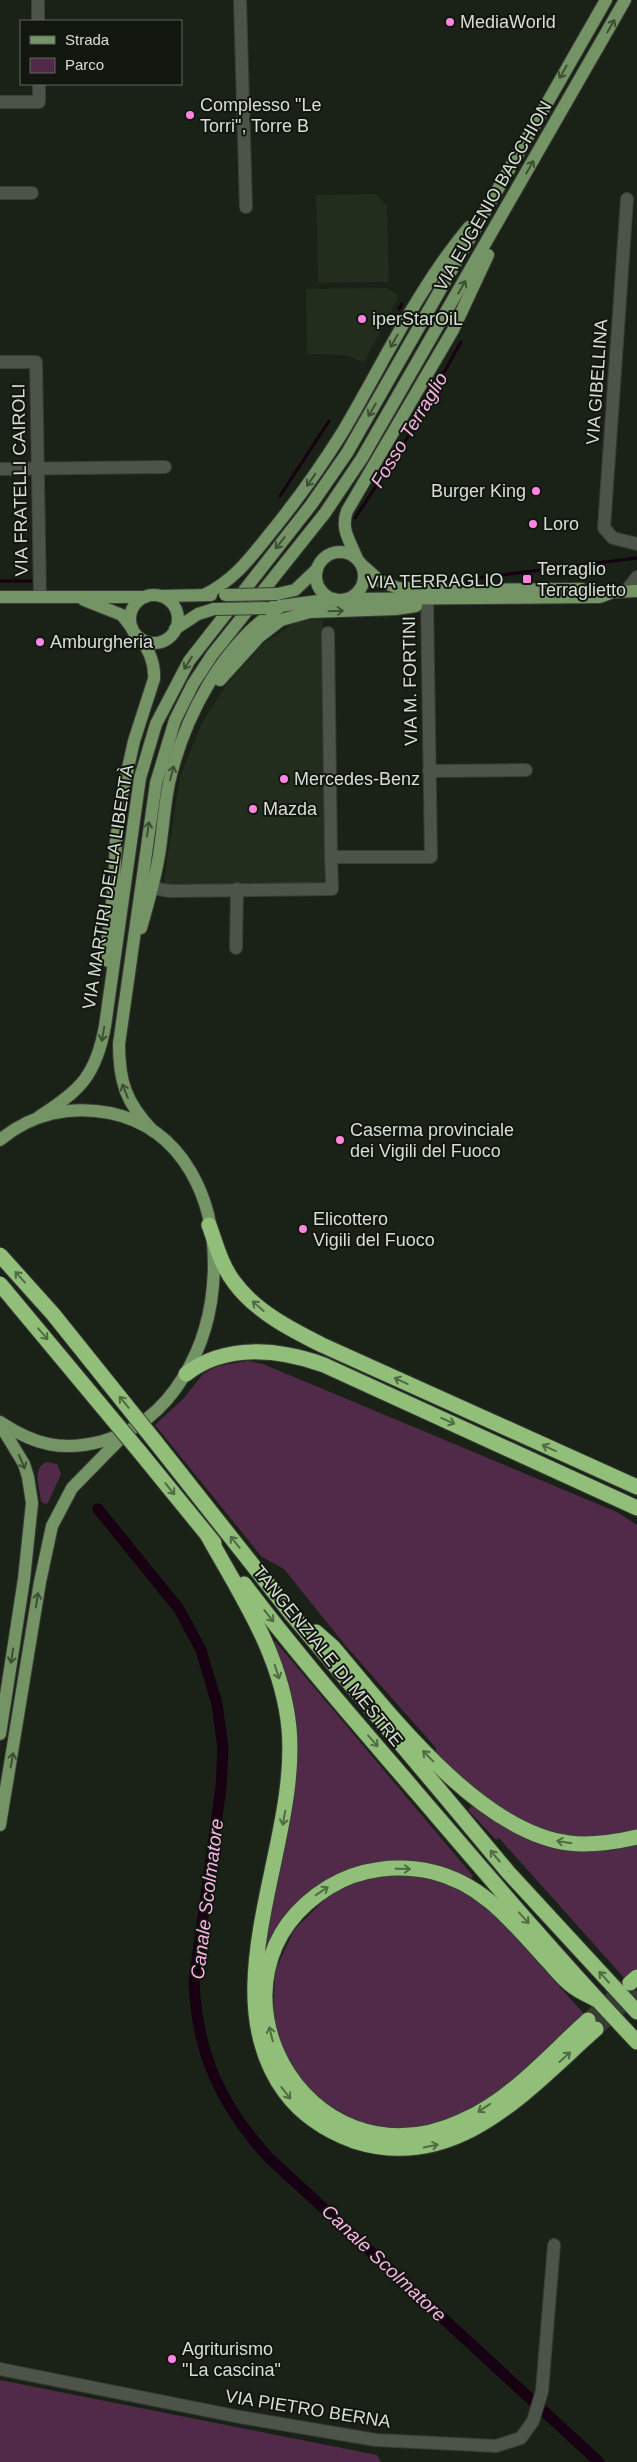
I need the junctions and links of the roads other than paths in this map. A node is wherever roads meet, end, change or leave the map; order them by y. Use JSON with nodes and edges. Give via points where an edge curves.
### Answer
{"nodes":[{"id":1,"x":240,"y":0,"type":"edge"},
{"id":2,"x":606,"y":0,"type":"edge"},
{"id":3,"x":625,"y":0,"type":"edge"},
{"id":4,"x":38,"y":2,"type":"dead end"},
{"id":5,"x":38,"y":20,"type":"edge"},
{"id":6,"x":39,"y":85,"type":"edge"},
{"id":7,"x":0,"y":102,"type":"edge"},
{"id":8,"x":0,"y":193,"type":"edge"},
{"id":9,"x":32,"y":193,"type":"dead end"},
{"id":10,"x":627,"y":199,"type":"dead end"},
{"id":11,"x":491,"y":200,"type":"junction"},
{"id":12,"x":246,"y":207,"type":"dead end"},
{"id":13,"x":506,"y":209,"type":"junction"},
{"id":14,"x":0,"y":362,"type":"edge"},
{"id":15,"x":165,"y":467,"type":"dead end"},
{"id":16,"x":0,"y":469,"type":"edge"},
{"id":17,"x":37,"y":469,"type":"junction"},
{"id":18,"x":637,"y":544,"type":"edge"},
{"id":19,"x":359,"y":562,"type":"junction"},
{"id":20,"x":317,"y":569,"type":"junction"},
{"id":21,"x":637,"y":577,"type":"edge"},
{"id":22,"x":40,"y":588,"type":"junction"},
{"id":23,"x":632,"y":591,"type":"edge"},
{"id":24,"x":613,"y":592,"type":"junction"},
{"id":25,"x":161,"y":596,"type":"junction"},
{"id":26,"x":204,"y":596,"type":"junction"},
{"id":27,"x":0,"y":597,"type":"edge"},
{"id":28,"x":145,"y":597,"type":"junction"},
{"id":29,"x":78,"y":598,"type":"junction"},
{"id":30,"x":229,"y":599,"type":"junction"},
{"id":31,"x":340,"y":599,"type":"junction"},
{"id":32,"x":427,"y":600,"type":"junction"},
{"id":33,"x":252,"y":603,"type":"joint"},
{"id":34,"x":280,"y":607,"type":"junction"},
{"id":35,"x":132,"y":628,"type":"junction"},
{"id":36,"x":175,"y":630,"type":"junction"},
{"id":37,"x":328,"y":634,"type":"dead end"},
{"id":38,"x":141,"y":639,"type":"junction"},
{"id":39,"x":200,"y":702,"type":"junction"},
{"id":40,"x":526,"y":770,"type":"dead end"},
{"id":41,"x":429,"y":771,"type":"junction"},
{"id":42,"x":331,"y":857,"type":"junction"},
{"id":43,"x":152,"y":888,"type":"junction"},
{"id":44,"x":236,"y":889,"type":"junction"},
{"id":45,"x":236,"y":948,"type":"dead end"},
{"id":46,"x":129,"y":964,"type":"junction"},
{"id":47,"x":110,"y":986,"type":"junction"},
{"id":48,"x":40,"y":1116,"type":"junction"},
{"id":49,"x":153,"y":1131,"type":"junction"},
{"id":50,"x":0,"y":1140,"type":"edge"},
{"id":51,"x":209,"y":1225,"type":"junction"},
{"id":52,"x":0,"y":1255,"type":"edge"},
{"id":53,"x":0,"y":1284,"type":"edge"},
{"id":54,"x":186,"y":1374,"type":"junction"},
{"id":55,"x":0,"y":1423,"type":"edge"},
{"id":56,"x":134,"y":1428,"type":"junction"},
{"id":57,"x":593,"y":1469,"type":"junction"},
{"id":58,"x":637,"y":1487,"type":"edge"},
{"id":59,"x":637,"y":1491,"type":"edge"},
{"id":60,"x":608,"y":1493,"type":"junction"},
{"id":61,"x":637,"y":1508,"type":"edge"},
{"id":62,"x":637,"y":1514,"type":"edge"},
{"id":63,"x":208,"y":1536,"type":"junction"},
{"id":64,"x":293,"y":1616,"type":"junction"},
{"id":65,"x":0,"y":1734,"type":"edge"},
{"id":66,"x":0,"y":1825,"type":"edge"},
{"id":67,"x":637,"y":1837,"type":"edge"},
{"id":68,"x":597,"y":2000,"type":"junction"},
{"id":69,"x":637,"y":2012,"type":"edge"},
{"id":70,"x":637,"y":2042,"type":"edge"},
{"id":71,"x":554,"y":2245,"type":"dead end"},
{"id":72,"x":0,"y":2369,"type":"edge"}],
"edges":[{"from":1,"to":12,"type":"street"},
{"from":2,"to":11,"type":"main road","name":"VIA EUGENIO BACCHION","one_way":true},
{"from":13,"to":3,"type":"main road","name":"VIA EUGENIO BACCHION","one_way":true},
{"from":4,"to":5,"type":"street"},
{"from":6,"to":7,"type":"street","via":[[39,102]]},
{"from":8,"to":9,"type":"street"},
{"from":10,"to":18,"type":"street","name":"VIA GIBELLINA","via":[[604,528],[614,538]]},
{"from":11,"to":26,"type":"main road","one_way":true,"via":[[450,251],[416,302],[311,481],[231,580]]},
{"from":11,"to":30,"type":"main road","name":"VIA EUGENIO BACCHION","one_way":true,"via":[[347,453],[311,505],[253,576]]},
{"from":13,"to":19,"type":"main road","via":[[453,330],[344,518],[344,533]]},
{"from":33,"to":13,"type":"main road","name":"VIA EUGENIO BACCHION","one_way":true,"via":[[325,513],[362,458]]},
{"from":14,"to":17,"type":"street","name":"VIA FRATELLI CAIROLI","via":[[36,362]]},
{"from":15,"to":17,"type":"street"},
{"from":16,"to":17,"type":"street"},
{"from":17,"to":22,"type":"street","name":"VIA FRATELLI CAIROLI"},
{"from":19,"to":20,"type":"main road","via":[[346,553],[333,553],[322,560]]},
{"from":19,"to":24,"type":"main road","name":"VIA TERRAGLIO","via":[[380,580],[398,588],[600,589]]},
{"from":19,"to":31,"type":"main road","via":[[364,575],[361,587],[357,593]]},
{"from":20,"to":30,"type":"main road","bridge":true,"via":[[294,590]]},
{"from":20,"to":31,"type":"main road","via":[[319,588],[324,594]]},
{"from":21,"to":23,"type":"street"},
{"from":22,"to":27,"type":"main road"},
{"from":22,"to":29,"type":"main road"},
{"from":23,"to":24,"type":"main road","name":"VIA TERRAGLIO"},
{"from":24,"to":32,"type":"main road","name":"VIA TERRAGLIO","via":[[600,597]]},
{"from":25,"to":26,"type":"main road"},
{"from":25,"to":28,"type":"main road"},
{"from":25,"to":36,"type":"main road","via":[[172,604],[176,612]]},
{"from":26,"to":30,"type":"main road"},
{"from":28,"to":29,"type":"main road"},
{"from":28,"to":35,"type":"main road","via":[[138,600],[132,610]]},
{"from":29,"to":35,"type":"main road","via":[[122,615]]},
{"from":30,"to":47,"type":"main road","name":"VIA MARTIRI DELLA LIBERTÀ","one_way":true,"via":[[217,624],[179,677],[156,724],[148,750],[136,802]]},
{"from":31,"to":32,"type":"main road","name":"VIA TERRAGLIO"},
{"from":31,"to":34,"type":"main road","name":"VIA TERRAGLIO"},
{"from":39,"to":32,"type":"main road","one_way":true,"via":[[258,637],[281,620],[310,612],[396,609]]},
{"from":32,"to":41,"type":"street","name":"VIA M. FORTINI"},
{"from":46,"to":33,"type":"main road","name":"VIA MARTIRI DELLA LIBERTÀ","one_way":true,"via":[[156,783],[168,739],[193,684]]},
{"from":34,"to":36,"type":"main road","name":"VIA TERRAGLIO","bridge":true,"via":[[214,610],[198,614]]},
{"from":34,"to":39,"type":"main road","via":[[236,646]]},
{"from":35,"to":38,"type":"main road"},
{"from":36,"to":38,"type":"main road","via":[[162,641]]},
{"from":37,"to":42,"type":"street"},
{"from":38,"to":47,"type":"main road","via":[[154,670],[152,688],[128,767],[116,841],[107,942]]},
{"from":43,"to":39,"type":"main road","one_way":true,"via":[[169,784],[182,742]]},
{"from":40,"to":41,"type":"street"},
{"from":41,"to":42,"type":"street","name":"VIA M. FORTINI","via":[[431,857]]},
{"from":42,"to":44,"type":"street","via":[[332,889]]},
{"from":43,"to":44,"type":"street","via":[[170,891]]},
{"from":43,"to":46,"type":"main road"},
{"from":44,"to":45,"type":"street"},
{"from":49,"to":46,"type":"main road","name":"VIA MARTIRI DELLA LIBERTÀ","one_way":true,"via":[[134,1109],[121,1079],[119,1044]]},
{"from":47,"to":48,"type":"main road","name":"VIA MARTIRI DELLA LIBERTÀ","one_way":true,"via":[[102,1043],[91,1071],[72,1095]]},
{"from":48,"to":49,"type":"main road","via":[[70,1110],[103,1112],[124,1117]]},
{"from":48,"to":50,"type":"main road"},
{"from":49,"to":51,"type":"main road","via":[[176,1153],[192,1175]]},
{"from":51,"to":54,"type":"main road","via":[[214,1268],[212,1304],[202,1342]]},
{"from":57,"to":51,"type":"highway","one_way":true,"via":[[322,1345],[274,1318],[233,1282]]},
{"from":64,"to":52,"type":"highway","name":"TANGENZIALE DI MESTRE","one_way":true,"bridge":true,"via":[[52,1314]]},
{"from":53,"to":63,"type":"highway","name":"TANGENZIALE DI MESTRE","one_way":true,"bridge":true},
{"from":54,"to":56,"type":"main road","via":[[165,1404]]},
{"from":54,"to":60,"type":"highway","one_way":true,"via":[[210,1359],[234,1352],[274,1353],[307,1359]]},
{"from":55,"to":56,"type":"main road","via":[[23,1436],[57,1447],[100,1441]]},
{"from":55,"to":65,"type":"main road","one_way":true,"via":[[24,1464],[32,1504]]},
{"from":66,"to":56,"type":"main road","one_way":true,"via":[[52,1526],[61,1505],[84,1473]]},
{"from":57,"to":58,"type":"highway"},
{"from":57,"to":59,"type":"highway"},
{"from":60,"to":61,"type":"highway"},
{"from":60,"to":62,"type":"highway"},
{"from":63,"to":68,"type":"highway","name":"TANGENZIALE DI MESTRE","one_way":true,"via":[[320,1679]]},
{"from":63,"to":68,"type":"highway","one_way":true,"via":[[266,1642],[279,1677],[289,1725],[291,1756],[287,1796],[259,1942],[255,2008],[263,2050],[270,2068],[290,2098],[314,2120],[351,2140],[395,2148],[430,2146],[455,2139],[492,2118],[524,2094],[592,2024],[517,2085],[468,2119],[428,2133],[387,2135],[356,2129],[328,2114],[304,2096],[278,2058],[269,2027],[268,1971],[282,1935],[306,1904],[354,1875],[382,1869],[406,1869],[434,1873],[470,1887],[486,1897],[570,1984]]},
{"from":67,"to":64,"type":"highway","one_way":true,"via":[[598,1844],[568,1843],[528,1830],[497,1812],[434,1763],[333,1646]]},
{"from":69,"to":64,"type":"highway","name":"TANGENZIALE DI MESTRE","one_way":true,"via":[[508,1872]]},
{"from":68,"to":70,"type":"highway","name":"TANGENZIALE DI MESTRE"},
{"from":71,"to":72,"type":"street","name":"VIA PIETRO BERNA","via":[[542,2391],[533,2420],[521,2438],[496,2446],[376,2440],[240,2417]]}]}
